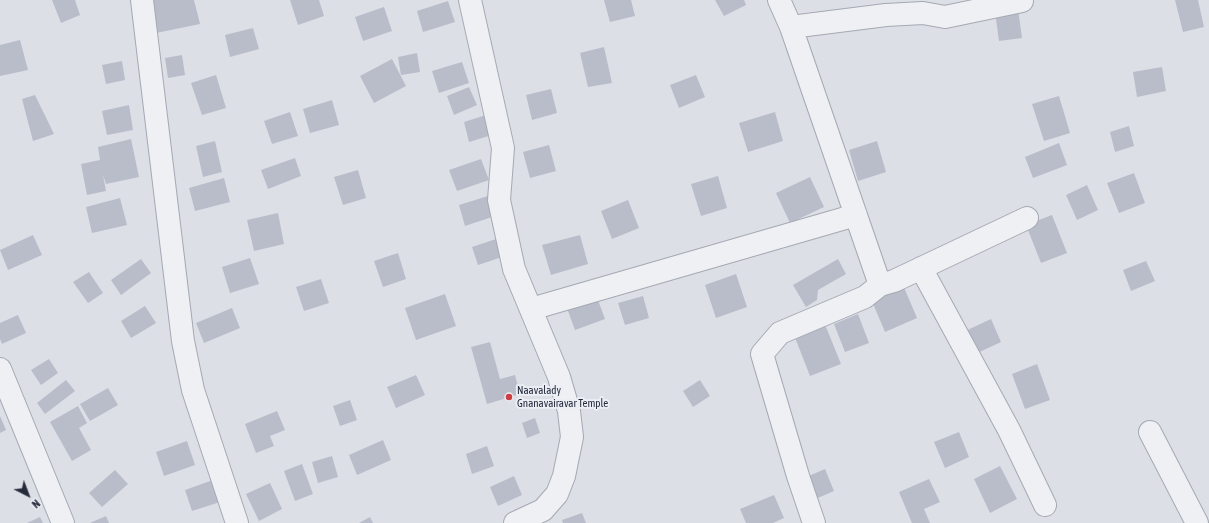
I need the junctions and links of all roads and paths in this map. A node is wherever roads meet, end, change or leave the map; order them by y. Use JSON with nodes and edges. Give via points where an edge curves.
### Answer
{"nodes":[{"id":1,"x":142,"y":0,"type":"edge"},
{"id":2,"x":470,"y":0,"type":"edge"},
{"id":3,"x":779,"y":0,"type":"edge"},
{"id":4,"x":1022,"y":1,"type":"edge"},
{"id":5,"x":791,"y":27,"type":"junction"},
{"id":6,"x":856,"y":216,"type":"junction"},
{"id":7,"x":1027,"y":218,"type":"dead end"},
{"id":8,"x":921,"y":268,"type":"junction"},
{"id":9,"x":880,"y":284,"type":"junction"},
{"id":10,"x":531,"y":309,"type":"junction"},
{"id":11,"x":0,"y":369,"type":"edge"},
{"id":12,"x":1150,"y":432,"type":"dead end"},
{"id":13,"x":1045,"y":506,"type":"dead end"},
{"id":14,"x":63,"y":523,"type":"edge"},
{"id":15,"x":237,"y":523,"type":"edge"},
{"id":16,"x":516,"y":523,"type":"edge"},
{"id":17,"x":814,"y":523,"type":"edge"},
{"id":18,"x":1197,"y":523,"type":"edge"}],
"edges":[{"from":1,"to":15,"type":"street","via":[[183,341],[194,390]]},
{"from":2,"to":10,"type":"street","via":[[503,148],[499,200],[514,269]]},
{"from":3,"to":5,"type":"street"},
{"from":4,"to":5,"type":"street","via":[[945,17],[923,13],[886,15]]},
{"from":5,"to":6,"type":"street"},
{"from":6,"to":9,"type":"street"},
{"from":6,"to":10,"type":"street"},
{"from":7,"to":8,"type":"street"},
{"from":8,"to":9,"type":"street","via":[[894,281]]},
{"from":8,"to":13,"type":"street","via":[[1009,430]]},
{"from":9,"to":17,"type":"street","via":[[865,297],[780,333],[762,354]]},
{"from":10,"to":16,"type":"street","via":[[559,378],[569,411],[572,437],[564,476],[557,494],[543,510]]},
{"from":11,"to":14,"type":"street"},
{"from":12,"to":18,"type":"street"}]}
